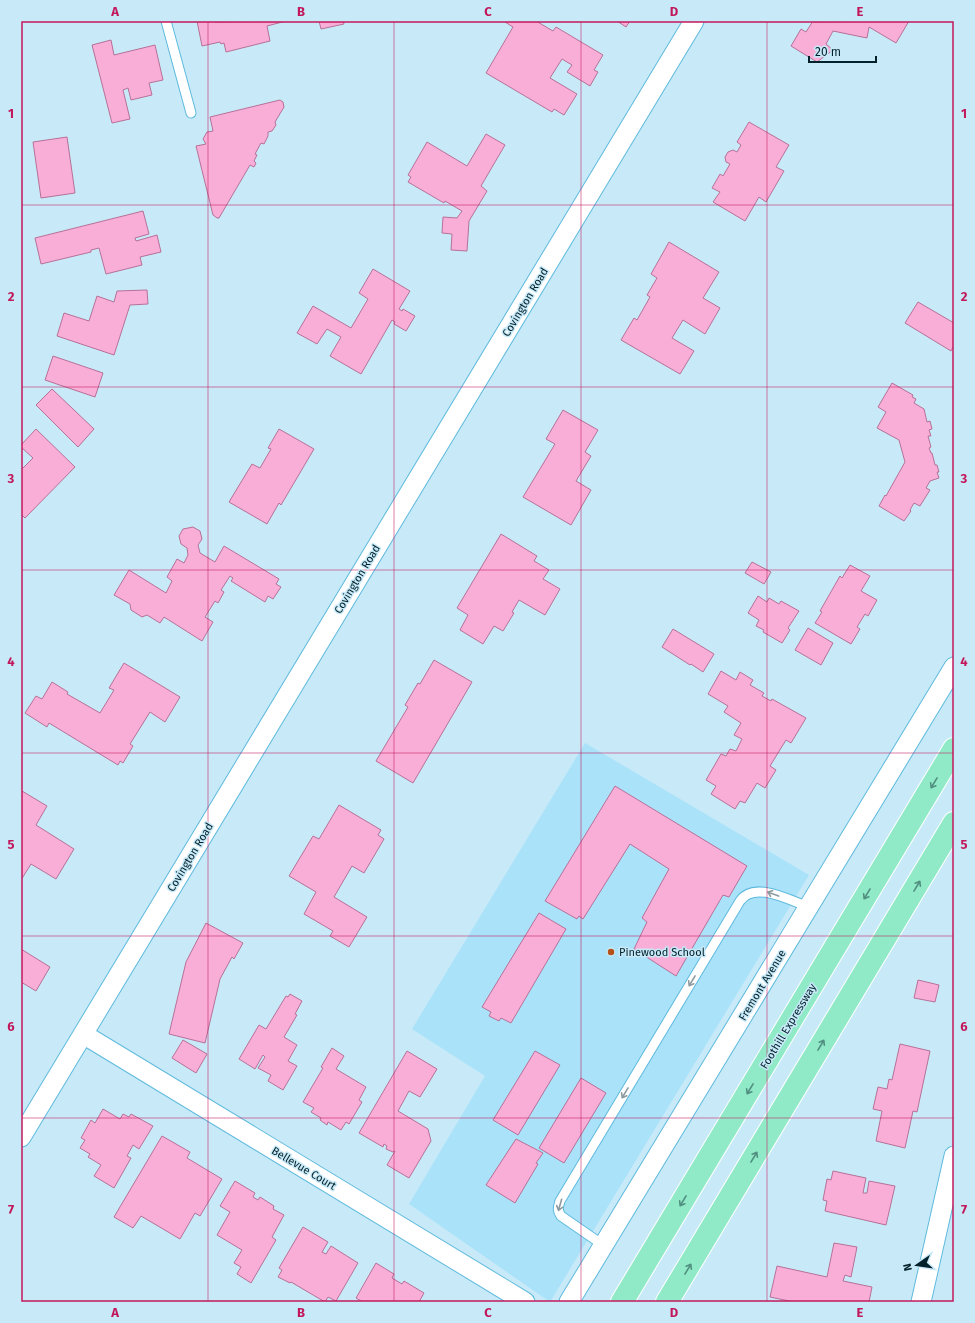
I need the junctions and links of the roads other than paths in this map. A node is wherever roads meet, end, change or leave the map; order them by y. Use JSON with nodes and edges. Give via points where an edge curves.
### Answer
{"nodes":[{"id":1,"x":166,"y":21,"type":"edge"},
{"id":2,"x":694,"y":21,"type":"edge"},
{"id":3,"x":191,"y":113,"type":"dead end"},
{"id":4,"x":954,"y":667,"type":"edge"},
{"id":5,"x":954,"y":749,"type":"edge"},
{"id":6,"x":954,"y":823,"type":"edge"},
{"id":7,"x":809,"y":907,"type":"junction"},
{"id":8,"x":83,"y":1034,"type":"junction"},
{"id":9,"x":21,"y":1137,"type":"edge"},
{"id":10,"x":954,"y":1156,"type":"edge"},
{"id":11,"x":603,"y":1245,"type":"junction"},
{"id":12,"x":525,"y":1302,"type":"edge"},
{"id":13,"x":569,"y":1302,"type":"edge"},
{"id":14,"x":622,"y":1302,"type":"edge"},
{"id":15,"x":668,"y":1302,"type":"edge"},
{"id":16,"x":921,"y":1302,"type":"edge"}],
"edges":[{"from":1,"to":3,"type":"lane"},
{"from":2,"to":8,"type":"street","name":"Covington Road"},
{"from":4,"to":7,"type":"street","name":"Fremont Avenue"},
{"from":5,"to":14,"type":"highway","name":"Foothill Expressway","one_way":true},
{"from":15,"to":6,"type":"highway","one_way":true},
{"from":7,"to":11,"type":"street","name":"Fremont Avenue"},
{"from":7,"to":11,"type":"lane","one_way":true,"via":[[765,892],[749,893],[740,902],[560,1201],[558,1212],[561,1216]]},
{"from":8,"to":9,"type":"street","name":"Covington Road"},
{"from":8,"to":12,"type":"street","name":"Bellevue Court"},
{"from":10,"to":16,"type":"street"},
{"from":11,"to":13,"type":"street","name":"Fremont Avenue"}]}
